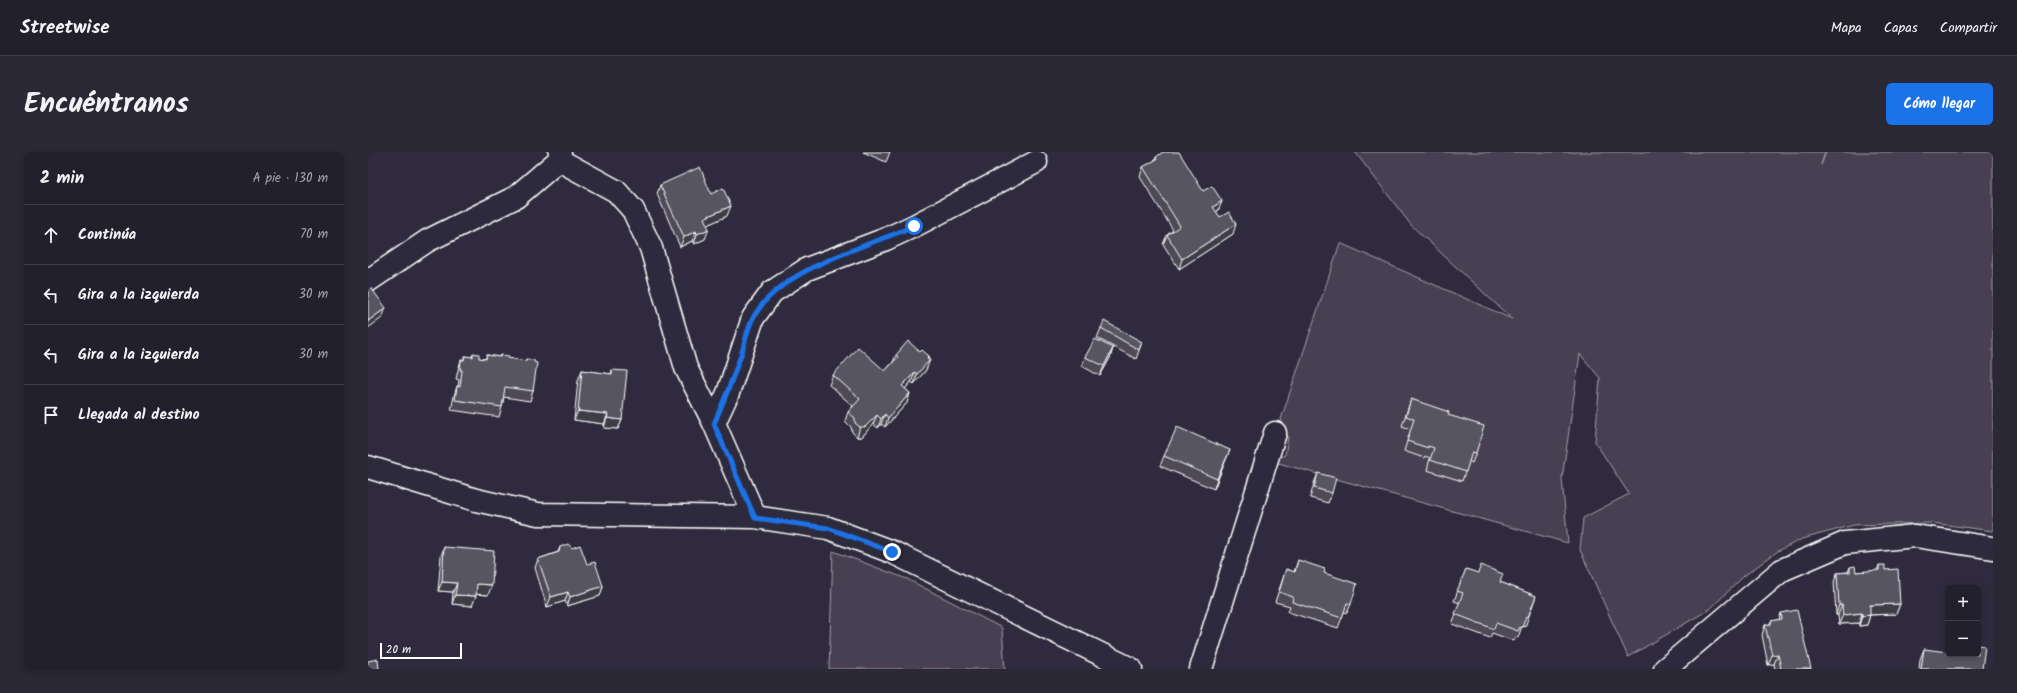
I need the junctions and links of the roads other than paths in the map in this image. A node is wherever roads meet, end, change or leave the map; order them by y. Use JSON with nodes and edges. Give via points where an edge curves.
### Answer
{"nodes":[{"id":1,"x":559,"y":156,"type":"edge"},
{"id":2,"x":1036,"y":162,"type":"dead end"},
{"id":3,"x":368,"y":281,"type":"edge"},
{"id":4,"x":714,"y":424,"type":"junction"},
{"id":5,"x":1275,"y":433,"type":"dead end"},
{"id":6,"x":368,"y":467,"type":"edge"},
{"id":7,"x":755,"y":518,"type":"junction"},
{"id":8,"x":1993,"y":548,"type":"edge"},
{"id":9,"x":1131,"y":669,"type":"edge"},
{"id":10,"x":1201,"y":669,"type":"edge"},
{"id":11,"x":1665,"y":669,"type":"edge"}],
"edges":[{"from":1,"to":3,"type":"street","via":[[516,197],[427,241]]},
{"from":1,"to":4,"type":"street","via":[[616,191],[633,210],[651,248],[686,368]]},
{"from":2,"to":4,"type":"street","via":[[914,226],[807,269],[772,292],[753,318],[728,393]]},
{"from":4,"to":7,"type":"street"},
{"from":5,"to":10,"type":"street"},
{"from":6,"to":7,"type":"street","via":[[476,500],[538,514]]},
{"from":7,"to":9,"type":"street","via":[[828,528],[892,552]]},
{"from":8,"to":11,"type":"street","via":[[1916,536],[1845,543],[1782,570]]}]}
